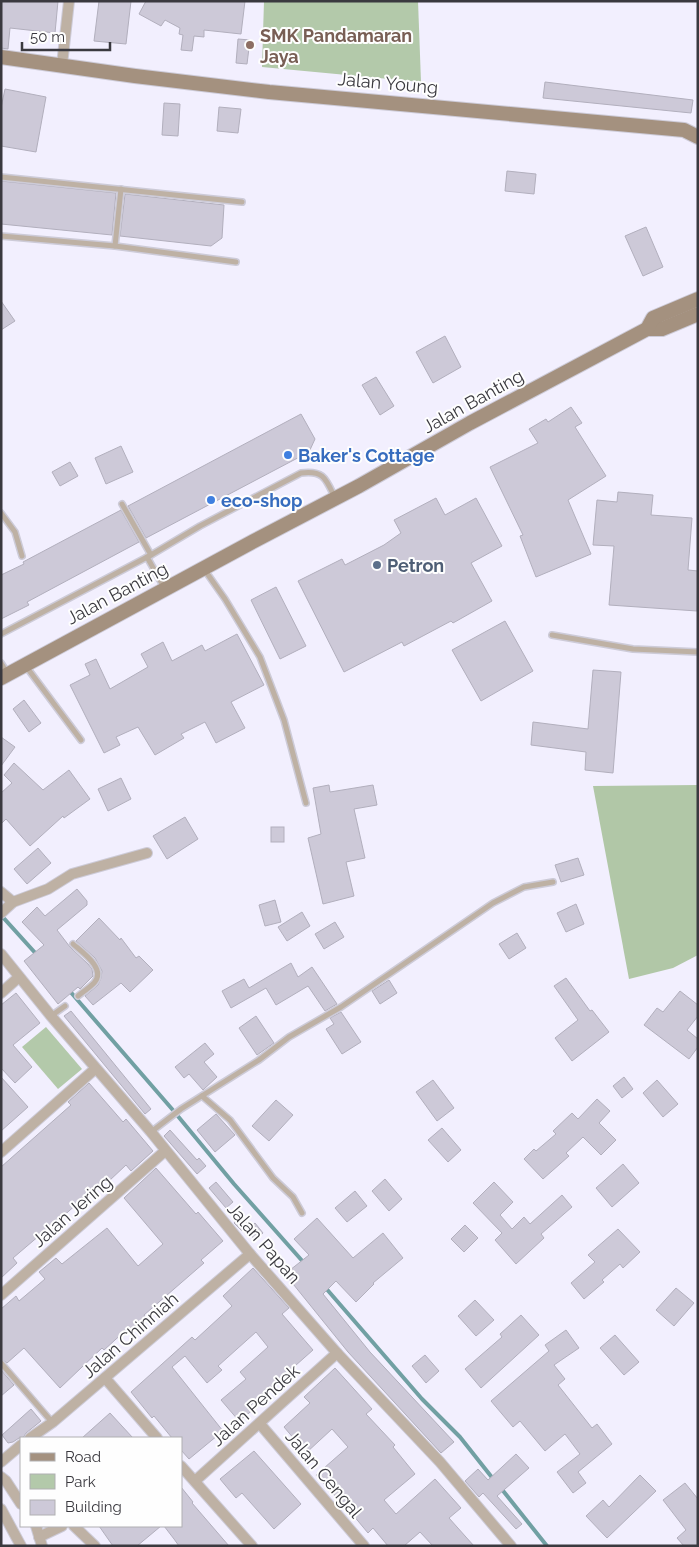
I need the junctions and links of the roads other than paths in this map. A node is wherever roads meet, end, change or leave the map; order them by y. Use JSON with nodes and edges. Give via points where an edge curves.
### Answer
{"nodes":[{"id":1,"x":69,"y":1,"type":"edge"},
{"id":2,"x":1,"y":57,"type":"edge"},
{"id":3,"x":62,"y":65,"type":"junction"},
{"id":4,"x":698,"y":125,"type":"edge"},
{"id":5,"x":684,"y":130,"type":"junction"},
{"id":6,"x":698,"y":137,"type":"edge"},
{"id":7,"x":1,"y":177,"type":"edge"},
{"id":8,"x":121,"y":189,"type":"junction"},
{"id":9,"x":242,"y":202,"type":"dead end"},
{"id":10,"x":1,"y":236,"type":"edge"},
{"id":11,"x":114,"y":246,"type":"junction"},
{"id":12,"x":236,"y":262,"type":"dead end"},
{"id":13,"x":698,"y":299,"type":"edge"},
{"id":14,"x":698,"y":314,"type":"edge"},
{"id":15,"x":647,"y":328,"type":"junction"},
{"id":16,"x":335,"y":498,"type":"junction"},
{"id":17,"x":122,"y":504,"type":"dead end"},
{"id":18,"x":1,"y":513,"type":"edge"},
{"id":19,"x":22,"y":556,"type":"dead end"},
{"id":20,"x":149,"y":556,"type":"junction"},
{"id":21,"x":204,"y":568,"type":"junction"},
{"id":22,"x":165,"y":589,"type":"junction"},
{"id":23,"x":1,"y":634,"type":"edge"},
{"id":24,"x":552,"y":635,"type":"dead end"},
{"id":25,"x":698,"y":652,"type":"edge"},
{"id":26,"x":25,"y":664,"type":"junction"},
{"id":27,"x":4,"y":672,"type":"edge"},
{"id":28,"x":81,"y":740,"type":"dead end"},
{"id":29,"x":306,"y":803,"type":"dead end"},
{"id":30,"x":148,"y":853,"type":"dead end"},
{"id":31,"x":553,"y":882,"type":"dead end"},
{"id":32,"x":1,"y":892,"type":"edge"},
{"id":33,"x":7,"y":908,"type":"edge"},
{"id":34,"x":73,"y":944,"type":"dead end"},
{"id":35,"x":1,"y":954,"type":"edge"},
{"id":36,"x":20,"y":977,"type":"junction"},
{"id":37,"x":1,"y":993,"type":"edge"},
{"id":38,"x":78,"y":996,"type":"dead end"},
{"id":39,"x":65,"y":1006,"type":"dead end"},
{"id":40,"x":51,"y":1016,"type":"junction"},
{"id":41,"x":95,"y":1069,"type":"junction"},
{"id":42,"x":202,"y":1096,"type":"junction"},
{"id":43,"x":151,"y":1132,"type":"junction"},
{"id":44,"x":165,"y":1151,"type":"junction"},
{"id":45,"x":1,"y":1152,"type":"edge"},
{"id":46,"x":302,"y":1213,"type":"dead end"},
{"id":47,"x":250,"y":1254,"type":"junction"},
{"id":48,"x":1,"y":1295,"type":"edge"},
{"id":49,"x":337,"y":1353,"type":"junction"},
{"id":50,"x":1,"y":1363,"type":"edge"},
{"id":51,"x":105,"y":1378,"type":"junction"},
{"id":52,"x":53,"y":1422,"type":"junction"},
{"id":53,"x":260,"y":1424,"type":"junction"},
{"id":54,"x":33,"y":1437,"type":"edge"},
{"id":55,"x":156,"y":1437,"type":"edge"},
{"id":56,"x":20,"y":1447,"type":"edge"},
{"id":57,"x":3,"y":1458,"type":"edge"},
{"id":58,"x":182,"y":1467,"type":"edge"},
{"id":59,"x":1,"y":1477,"type":"edge"},
{"id":60,"x":195,"y":1481,"type":"junction"},
{"id":61,"x":20,"y":1502,"type":"edge"},
{"id":62,"x":1,"y":1509,"type":"edge"},
{"id":63,"x":36,"y":1527,"type":"edge"},
{"id":64,"x":61,"y":1527,"type":"edge"},
{"id":65,"x":75,"y":1527,"type":"edge"},
{"id":66,"x":41,"y":1541,"type":"edge"},
{"id":67,"x":22,"y":1546,"type":"edge"},
{"id":68,"x":95,"y":1546,"type":"edge"},
{"id":69,"x":252,"y":1546,"type":"edge"},
{"id":70,"x":364,"y":1546,"type":"edge"},
{"id":71,"x":511,"y":1546,"type":"edge"}],
"edges":[{"from":1,"to":3,"type":"street"},
{"from":2,"to":3,"type":"main road","name":"Jalan Young"},
{"from":3,"to":5,"type":"main road","name":"Jalan Young","via":[[269,92]]},
{"from":4,"to":5,"type":"main road","name":"Jalan Young"},
{"from":5,"to":6,"type":"main road","name":"Jalan Young"},
{"from":7,"to":8,"type":"lane"},
{"from":8,"to":9,"type":"lane"},
{"from":8,"to":11,"type":"lane"},
{"from":10,"to":11,"type":"lane"},
{"from":11,"to":12,"type":"lane"},
{"from":13,"to":15,"type":"main road","name":"Jalan Banting","via":[[653,318]]},
{"from":14,"to":15,"type":"main road","via":[[662,329]]},
{"from":15,"to":16,"type":"main road","name":"Jalan Banting"},
{"from":16,"to":20,"type":"lane","via":[[322,474],[313,471],[301,473]]},
{"from":16,"to":21,"type":"main road","name":"Jalan Banting"},
{"from":17,"to":20,"type":"lane"},
{"from":18,"to":19,"type":"lane","via":[[15,532]]},
{"from":20,"to":22,"type":"lane"},
{"from":20,"to":23,"type":"lane"},
{"from":21,"to":22,"type":"main road","name":"Jalan Banting"},
{"from":21,"to":29,"type":"lane","via":[[260,656],[284,720]]},
{"from":22,"to":26,"type":"main road","name":"Jalan Banting"},
{"from":24,"to":25,"type":"lane","via":[[633,649]]},
{"from":26,"to":27,"type":"main road","name":"Jalan Banting"},
{"from":26,"to":28,"type":"lane"},
{"from":30,"to":33,"type":"street","via":[[72,874]]},
{"from":31,"to":42,"type":"lane","via":[[524,887],[493,903],[341,1007],[289,1037]]},
{"from":32,"to":33,"type":"street"},
{"from":34,"to":38,"type":"lane","via":[[90,960],[98,976]]},
{"from":35,"to":36,"type":"street","name":"Jalan Papan"},
{"from":36,"to":37,"type":"street"},
{"from":36,"to":40,"type":"street","name":"Jalan Papan"},
{"from":39,"to":40,"type":"lane"},
{"from":40,"to":41,"type":"street","name":"Jalan Papan"},
{"from":41,"to":43,"type":"street","name":"Jalan Papan"},
{"from":41,"to":45,"type":"street"},
{"from":42,"to":43,"type":"lane"},
{"from":42,"to":46,"type":"lane","via":[[230,1120],[273,1178],[293,1197]]},
{"from":43,"to":44,"type":"street","name":"Jalan Papan"},
{"from":44,"to":47,"type":"street","name":"Jalan Papan"},
{"from":44,"to":48,"type":"street","name":"Jalan Jering"},
{"from":47,"to":49,"type":"street","name":"Jalan Papan"},
{"from":47,"to":51,"type":"street","name":"Jalan Chinniah"},
{"from":49,"to":53,"type":"street","name":"Jalan Pendek"},
{"from":49,"to":71,"type":"street","name":"Jalan Papan","via":[[440,1462]]},
{"from":50,"to":52,"type":"lane"},
{"from":51,"to":52,"type":"street","name":"Jalan Chinniah"},
{"from":51,"to":55,"type":"street"},
{"from":52,"to":54,"type":"street","name":"Jalan Chinniah"},
{"from":53,"to":60,"type":"street","name":"Jalan Pendek"},
{"from":53,"to":70,"type":"street","name":"Jalan Cengal"},
{"from":56,"to":57,"type":"street"},
{"from":58,"to":60,"type":"street"},
{"from":59,"to":61,"type":"street"},
{"from":60,"to":69,"type":"street"},
{"from":62,"to":67,"type":"street"},
{"from":63,"to":66,"type":"street"},
{"from":64,"to":66,"type":"street"},
{"from":65,"to":68,"type":"street"}]}
